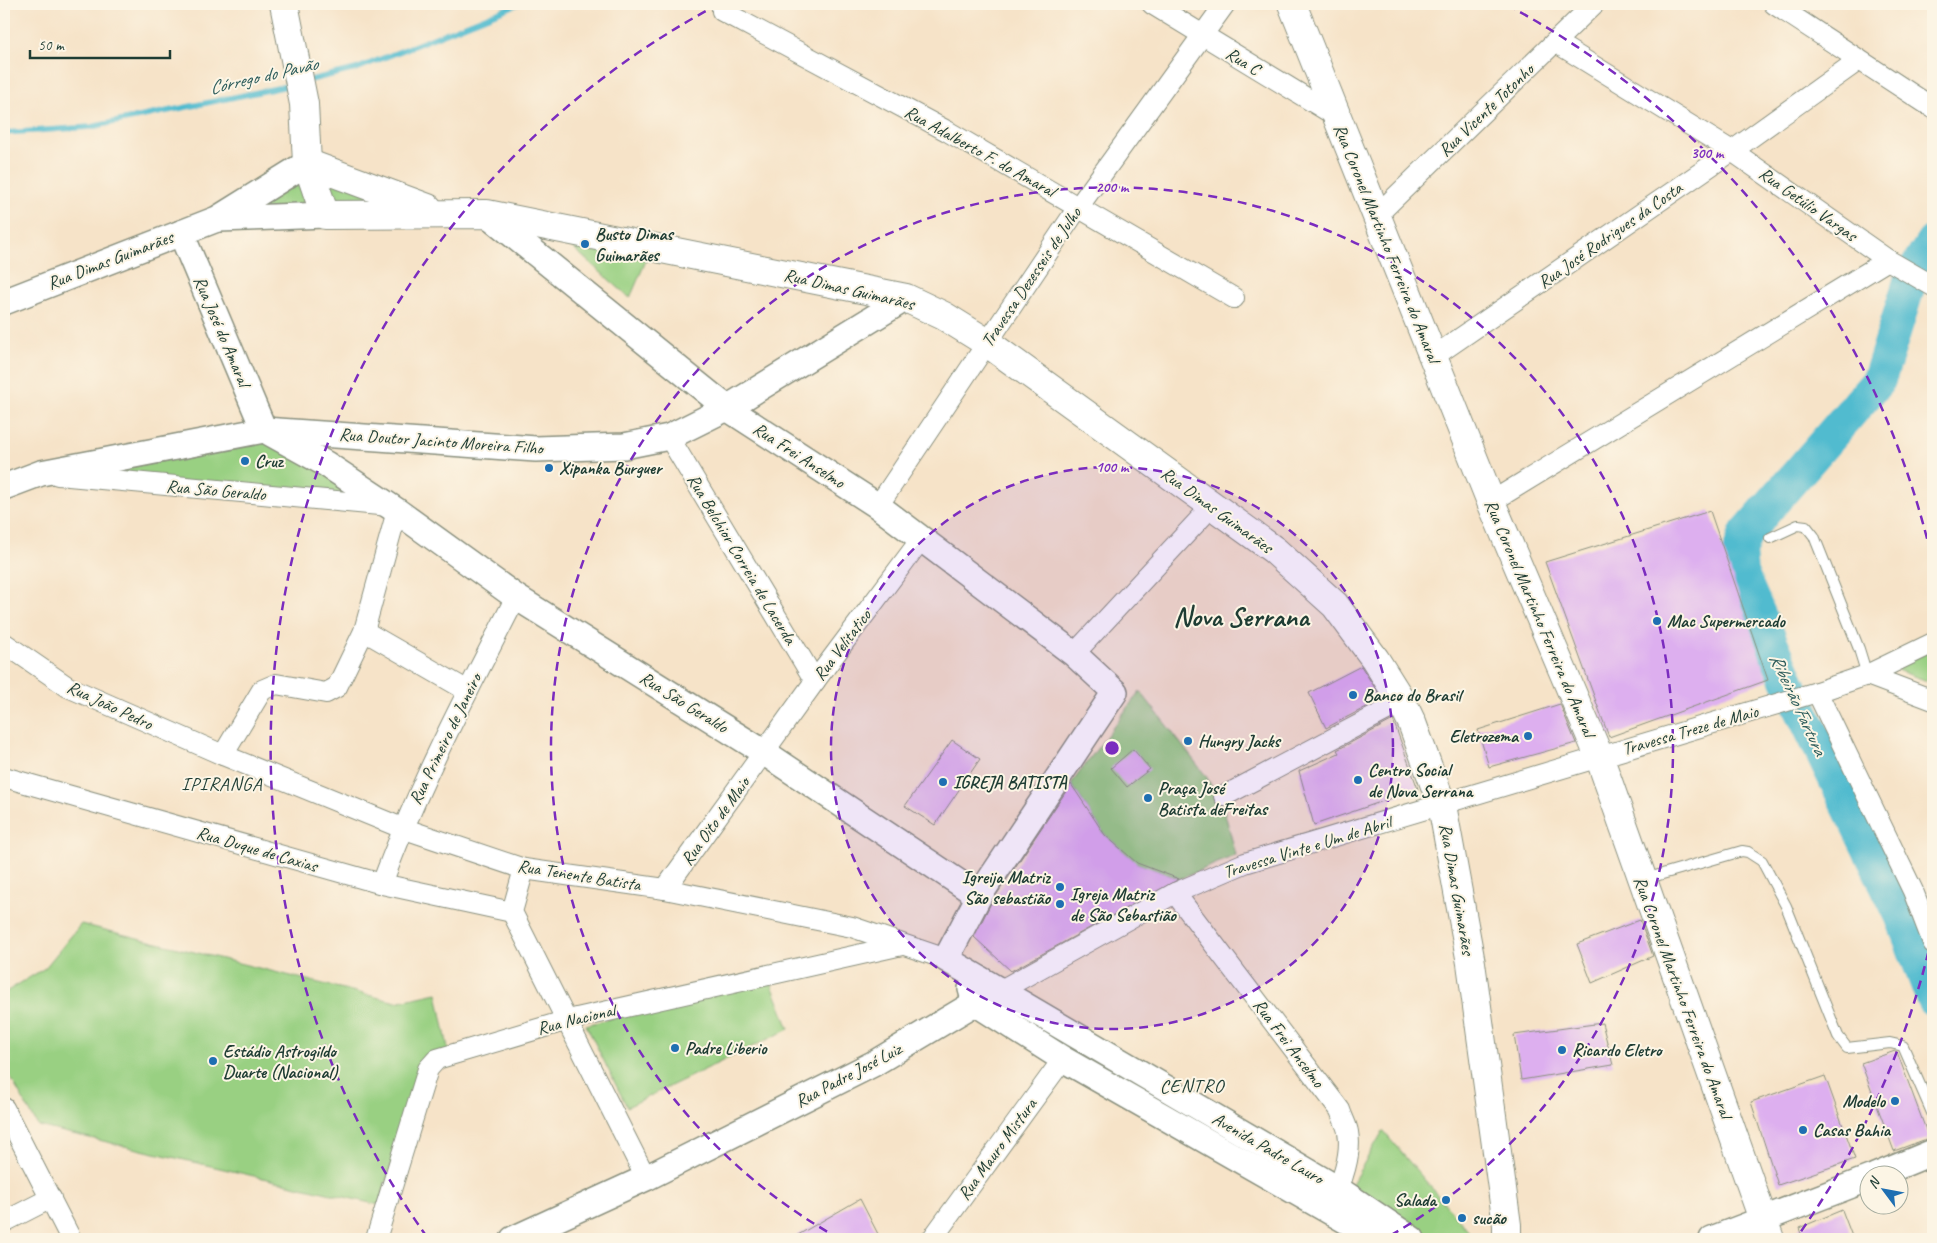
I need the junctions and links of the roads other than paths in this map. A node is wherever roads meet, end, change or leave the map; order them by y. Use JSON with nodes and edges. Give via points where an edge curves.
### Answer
{"nodes":[{"id":1,"x":284,"y":4,"type":"edge"},
{"id":2,"x":1152,"y":4,"type":"edge"},
{"id":3,"x":1226,"y":4,"type":"edge"},
{"id":4,"x":1292,"y":4,"type":"edge"},
{"id":5,"x":1594,"y":4,"type":"edge"},
{"id":6,"x":1774,"y":4,"type":"edge"},
{"id":7,"x":722,"y":11,"type":"dead end"},
{"id":8,"x":1203,"y":37,"type":"junction"},
{"id":9,"x":1555,"y":42,"type":"junction"},
{"id":10,"x":1859,"y":60,"type":"junction"},
{"id":11,"x":1933,"y":108,"type":"edge"},
{"id":12,"x":1336,"y":116,"type":"junction"},
{"id":13,"x":1732,"y":151,"type":"junction"},
{"id":14,"x":307,"y":163,"type":"junction"},
{"id":15,"x":1079,"y":206,"type":"junction"},
{"id":16,"x":442,"y":213,"type":"junction"},
{"id":17,"x":487,"y":214,"type":"junction"},
{"id":18,"x":325,"y":215,"type":"junction"},
{"id":19,"x":1377,"y":216,"type":"junction"},
{"id":20,"x":217,"y":219,"type":"junction"},
{"id":21,"x":181,"y":233,"type":"junction"},
{"id":22,"x":1894,"y":264,"type":"junction"},
{"id":23,"x":1930,"y":284,"type":"edge"},
{"id":24,"x":906,"y":298,"type":"junction"},
{"id":25,"x":1234,"y":298,"type":"dead end"},
{"id":26,"x":4,"y":302,"type":"edge"},
{"id":27,"x":986,"y":342,"type":"junction"},
{"id":28,"x":1433,"y":357,"type":"junction"},
{"id":29,"x":726,"y":408,"type":"junction"},
{"id":30,"x":264,"y":430,"type":"junction"},
{"id":31,"x":669,"y":437,"type":"junction"},
{"id":32,"x":41,"y":473,"type":"junction"},
{"id":33,"x":4,"y":487,"type":"edge"},
{"id":34,"x":1491,"y":502,"type":"junction"},
{"id":35,"x":878,"y":506,"type":"junction"},
{"id":36,"x":1212,"y":506,"type":"junction"},
{"id":37,"x":394,"y":509,"type":"junction"},
{"id":38,"x":922,"y":538,"type":"junction"},
{"id":39,"x":1770,"y":538,"type":"dead end"},
{"id":40,"x":516,"y":597,"type":"junction"},
{"id":41,"x":364,"y":631,"type":"junction"},
{"id":42,"x":1933,"y":642,"type":"edge"},
{"id":43,"x":4,"y":644,"type":"edge"},
{"id":44,"x":1074,"y":654,"type":"junction"},
{"id":45,"x":1867,"y":675,"type":"junction"},
{"id":46,"x":815,"y":681,"type":"junction"},
{"id":47,"x":468,"y":691,"type":"junction"},
{"id":48,"x":1811,"y":694,"type":"junction"},
{"id":49,"x":1933,"y":700,"type":"edge"},
{"id":50,"x":1402,"y":702,"type":"junction"},
{"id":51,"x":765,"y":753,"type":"junction"},
{"id":52,"x":223,"y":755,"type":"junction"},
{"id":53,"x":1599,"y":756,"type":"junction"},
{"id":54,"x":4,"y":777,"type":"edge"},
{"id":55,"x":1224,"y":796,"type":"dead end"},
{"id":56,"x":1442,"y":806,"type":"junction"},
{"id":57,"x":402,"y":828,"type":"junction"},
{"id":58,"x":524,"y":869,"type":"junction"},
{"id":59,"x":1642,"y":880,"type":"junction"},
{"id":60,"x":382,"y":884,"type":"junction"},
{"id":61,"x":665,"y":889,"type":"junction"},
{"id":62,"x":1175,"y":893,"type":"junction"},
{"id":63,"x":979,"y":896,"type":"junction"},
{"id":64,"x":512,"y":912,"type":"junction"},
{"id":65,"x":1933,"y":943,"type":"edge"},
{"id":66,"x":904,"y":945,"type":"junction"},
{"id":67,"x":955,"y":965,"type":"junction"},
{"id":68,"x":1001,"y":990,"type":"junction"},
{"id":69,"x":975,"y":1003,"type":"junction"},
{"id":70,"x":568,"y":1020,"type":"junction"},
{"id":71,"x":1063,"y":1059,"type":"junction"},
{"id":72,"x":4,"y":1108,"type":"edge"},
{"id":73,"x":1933,"y":1115,"type":"edge"},
{"id":74,"x":1933,"y":1152,"type":"edge"},
{"id":75,"x":1899,"y":1166,"type":"edge"},
{"id":76,"x":646,"y":1178,"type":"junction"},
{"id":77,"x":1860,"y":1183,"type":"edge"},
{"id":78,"x":50,"y":1198,"type":"junction"},
{"id":79,"x":1333,"y":1199,"type":"junction"},
{"id":80,"x":4,"y":1222,"type":"edge"},
{"id":81,"x":1766,"y":1230,"type":"edge"},
{"id":82,"x":71,"y":1239,"type":"edge"},
{"id":83,"x":376,"y":1239,"type":"edge"},
{"id":84,"x":512,"y":1239,"type":"edge"},
{"id":85,"x":932,"y":1239,"type":"edge"},
{"id":86,"x":1378,"y":1239,"type":"edge"},
{"id":87,"x":1412,"y":1239,"type":"edge"},
{"id":88,"x":1507,"y":1239,"type":"edge"},
{"id":89,"x":1712,"y":1239,"type":"edge"}],
"edges":[{"from":1,"to":14,"type":"main road","via":[[304,104]]},
{"from":2,"to":8,"type":"street","name":"Rua C"},
{"from":3,"to":8,"type":"street","name":"Travessa Dezesseis de Julho"},
{"from":4,"to":12,"type":"main road","name":"Rua Coronel Martinho Ferreira do Amaral"},
{"from":5,"to":9,"type":"street","name":"Rua Vicente Totonho"},
{"from":6,"to":10,"type":"street"},
{"from":7,"to":15,"type":"street","name":"Rua Adalberto F. do Amaral","via":[[947,131]]},
{"from":8,"to":12,"type":"street","name":"Rua C"},
{"from":8,"to":15,"type":"street","name":"Travessa Dezesseis de Julho"},
{"from":9,"to":13,"type":"street","name":"Rua Getúlio Vargas"},
{"from":9,"to":19,"type":"street","name":"Rua Vicente Totonho"},
{"from":10,"to":11,"type":"street"},
{"from":10,"to":13,"type":"street","name":"Rua José Rodrigues da Costa"},
{"from":12,"to":19,"type":"main road","name":"Rua Coronel Martinho Ferreira do Amaral"},
{"from":13,"to":22,"type":"street","name":"Rua Getúlio Vargas"},
{"from":13,"to":28,"type":"street","name":"Rua José Rodrigues da Costa"},
{"from":14,"to":16,"type":"main road","name":"Rua Dimas Guimarães"},
{"from":14,"to":18,"type":"main road"},
{"from":14,"to":20,"type":"street","name":"Rua Dimas Guimarães"},
{"from":15,"to":25,"type":"street","name":"Rua Adalberto F. do Amaral"},
{"from":15,"to":27,"type":"street","name":"Travessa Dezesseis de Julho"},
{"from":16,"to":17,"type":"main road","name":"Rua Dimas Guimarães"},
{"from":16,"to":18,"type":"main road","name":"Rua Dimas Guimarães"},
{"from":17,"to":24,"type":"main road","name":"Rua Dimas Guimarães"},
{"from":17,"to":29,"type":"street","name":"Rua Frei Anselmo"},
{"from":18,"to":20,"type":"street","name":"Rua Dimas Guimarães"},
{"from":19,"to":28,"type":"main road","name":"Rua Coronel Martinho Ferreira do Amaral"},
{"from":20,"to":21,"type":"street","name":"Rua Dimas Guimarães"},
{"from":21,"to":26,"type":"street","name":"Rua Dimas Guimarães"},
{"from":21,"to":30,"type":"street","name":"Rua José do Amaral"},
{"from":22,"to":23,"type":"street","name":"Rua Getúlio Vargas"},
{"from":22,"to":34,"type":"street"},
{"from":24,"to":27,"type":"main road","name":"Rua Dimas Guimarães","via":[[944,316]]},
{"from":24,"to":29,"type":"street","name":"Rua Doutor Jacinto Moreira Filho"},
{"from":27,"to":35,"type":"street","name":"Travessa Dezesseis de Julho"},
{"from":27,"to":36,"type":"main road","name":"Rua Dimas Guimarães"},
{"from":28,"to":34,"type":"main road","name":"Rua Coronel Martinho Ferreira do Amaral"},
{"from":29,"to":31,"type":"street","name":"Rua Doutor Jacinto Moreira Filho"},
{"from":29,"to":35,"type":"street","name":"Rua Frei Anselmo"},
{"from":30,"to":31,"type":"street","name":"Rua Doutor Jacinto Moreira Filho","via":[[536,449],[624,446]]},
{"from":30,"to":32,"type":"street","name":"Rua Doutor Jacinto Moreira Filho"},
{"from":30,"to":37,"type":"street","name":"Rua São Geraldo","via":[[326,464]]},
{"from":31,"to":46,"type":"street","name":"Rua Belchior Correia de Lacerda"},
{"from":32,"to":33,"type":"street","name":"Rua Doutor Jacinto Moreira Filho"},
{"from":32,"to":37,"type":"street","name":"Rua São Geraldo"},
{"from":34,"to":53,"type":"main road","name":"Rua Coronel Martinho Ferreira do Amaral"},
{"from":35,"to":38,"type":"street","name":"Rua Frei Anselmo"},
{"from":36,"to":44,"type":"street"},
{"from":36,"to":50,"type":"main road","name":"Rua Dimas Guimarães","via":[[1274,550],[1335,605]]},
{"from":37,"to":40,"type":"street","name":"Rua São Geraldo"},
{"from":37,"to":41,"type":"street"},
{"from":38,"to":44,"type":"street","name":"Rua Frei Anselmo"},
{"from":38,"to":46,"type":"street","name":"Rua Velitatico"},
{"from":39,"to":45,"type":"lane","via":[[1798,525],[1806,526],[1814,536]]},
{"from":40,"to":47,"type":"street","name":"Rua Primeiro de Janeiro"},
{"from":40,"to":51,"type":"street","name":"Rua São Geraldo"},
{"from":41,"to":47,"type":"street"},
{"from":41,"to":52,"type":"street","via":[[333,692],[268,685]]},
{"from":42,"to":45,"type":"street","name":"Travessa Treze de Maio"},
{"from":43,"to":52,"type":"street","name":"Rua João Pedro","via":[[68,687]]},
{"from":44,"to":63,"type":"street","name":"Rua Frei Anselmo","via":[[1115,692]]},
{"from":45,"to":48,"type":"street","name":"Travessa Treze de Maio"},
{"from":45,"to":49,"type":"street"},
{"from":46,"to":51,"type":"street","name":"Rua Velitatico"},
{"from":47,"to":57,"type":"street","name":"Rua Primeiro de Janeiro"},
{"from":48,"to":53,"type":"street","name":"Travessa Treze de Maio"},
{"from":48,"to":65,"type":"street","via":[[1913,891]]},
{"from":50,"to":55,"type":"street"},
{"from":50,"to":56,"type":"main road","name":"Rua Dimas Guimarães"},
{"from":51,"to":61,"type":"street","name":"Rua Oito de Maio"},
{"from":51,"to":63,"type":"street","name":"Rua São Geraldo"},
{"from":52,"to":57,"type":"street","name":"Rua Tenente Batista"},
{"from":53,"to":56,"type":"street","name":"Travessa Treze de Maio"},
{"from":53,"to":59,"type":"main road","name":"Rua Coronel Martinho Ferreira do Amaral"},
{"from":54,"to":60,"type":"street","name":"Rua Duque de Caxias"},
{"from":56,"to":62,"type":"street","name":"Travessa Vinte e Um de Abril","via":[[1245,863]]},
{"from":56,"to":88,"type":"main road","name":"Rua Dimas Guimarães","via":[[1471,962]]},
{"from":57,"to":58,"type":"street","name":"Rua Tenente Batista"},
{"from":57,"to":60,"type":"street","name":"Rua Primeiro de Janeiro"},
{"from":58,"to":61,"type":"street","name":"Rua Tenente Batista"},
{"from":58,"to":64,"type":"street"},
{"from":59,"to":73,"type":"lane","via":[[1742,851],[1762,861],[1786,906],[1838,1036],[1847,1048],[1890,1043],[1904,1046]]},
{"from":59,"to":81,"type":"main road","name":"Rua Coronel Martinho Ferreira do Amaral"},
{"from":60,"to":64,"type":"street","name":"Rua Duque de Caxias"},
{"from":61,"to":66,"type":"street","name":"Rua Tenente Batista","via":[[852,927]]},
{"from":62,"to":68,"type":"street","name":"Rua Padre José Luiz"},
{"from":62,"to":79,"type":"street","name":"Rua Frei Anselmo","via":[[1340,1110],[1348,1132],[1347,1153]]},
{"from":63,"to":67,"type":"street"},
{"from":64,"to":70,"type":"street"},
{"from":66,"to":67,"type":"street","name":"Rua Tenente Batista"},
{"from":66,"to":70,"type":"street","name":"Rua Nacional"},
{"from":67,"to":68,"type":"street","name":"Avenida Padre Lauro"},
{"from":67,"to":69,"type":"street"},
{"from":68,"to":69,"type":"street","name":"Rua Padre José Luiz"},
{"from":68,"to":79,"type":"street","name":"Avenida Padre Lauro"},
{"from":69,"to":71,"type":"street","name":"Avenida Padre Lauro"},
{"from":69,"to":76,"type":"street","name":"Rua Padre José Luiz","via":[[873,1064]]},
{"from":70,"to":76,"type":"street"},
{"from":70,"to":83,"type":"street","name":"Rua Nacional","via":[[431,1063]]},
{"from":71,"to":79,"type":"street","name":"Avenida Padre Lauro"},
{"from":71,"to":85,"type":"street","name":"Rua Mauro Mistura"},
{"from":72,"to":78,"type":"street"},
{"from":74,"to":75,"type":"street"},
{"from":76,"to":84,"type":"street","name":"Rua Padre José Luiz"},
{"from":77,"to":81,"type":"street"},
{"from":78,"to":80,"type":"street"},
{"from":78,"to":82,"type":"street"},
{"from":79,"to":86,"type":"street","name":"Avenida Padre Lauro"},
{"from":79,"to":87,"type":"street","name":"Avenida Padre Lauro"},
{"from":81,"to":89,"type":"street"}]}
